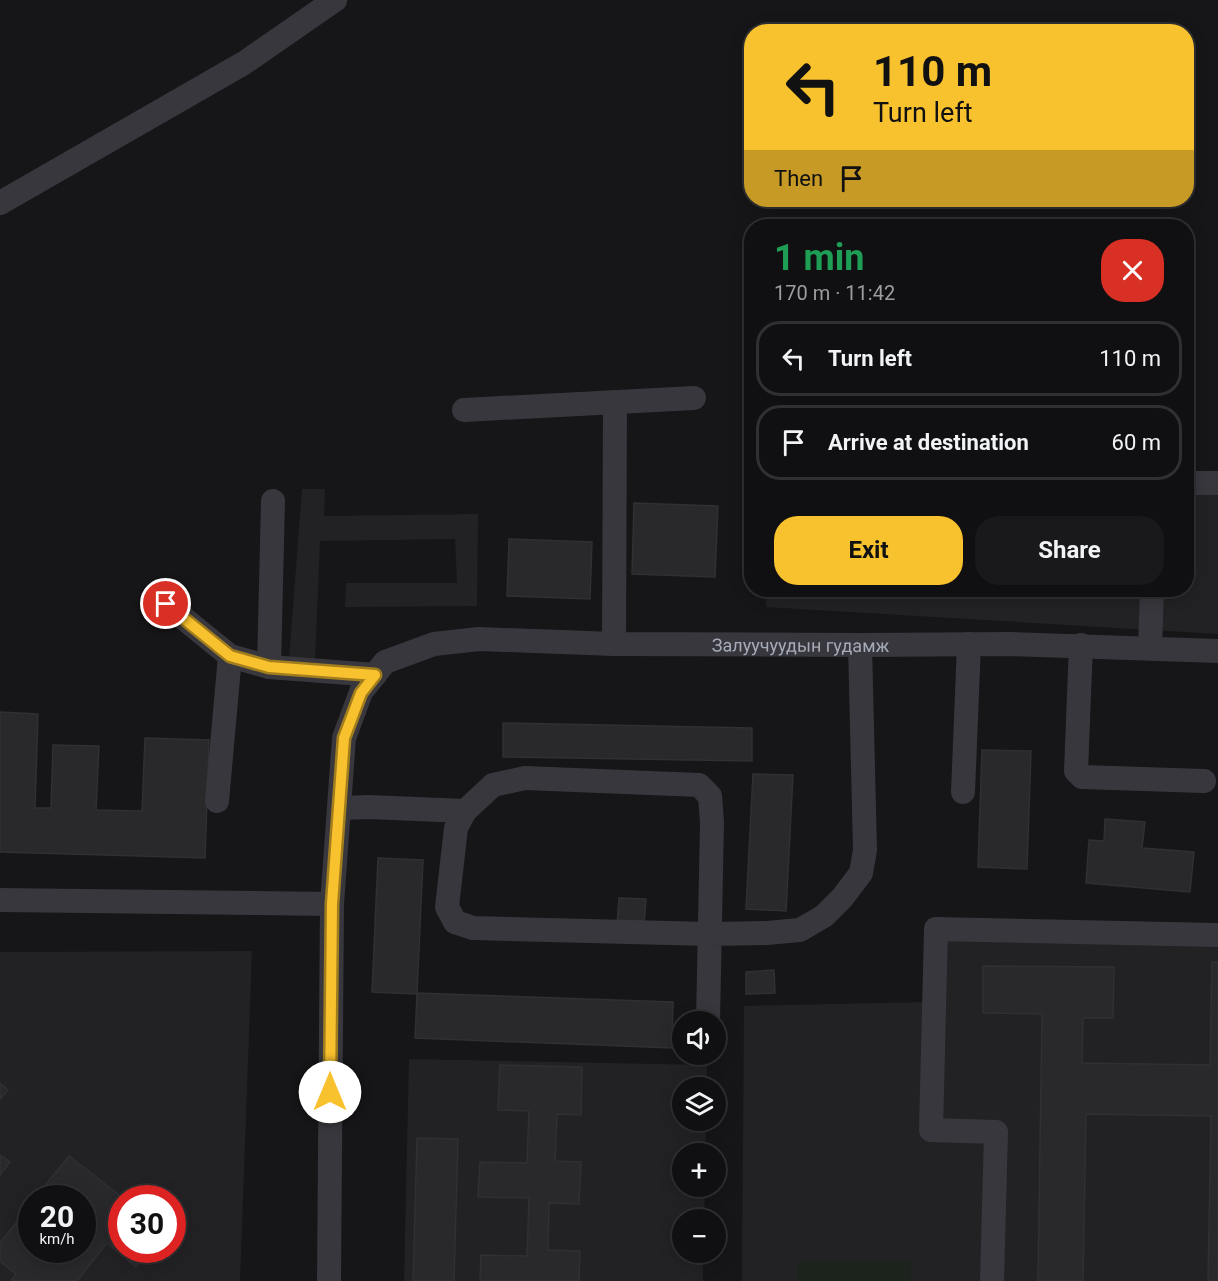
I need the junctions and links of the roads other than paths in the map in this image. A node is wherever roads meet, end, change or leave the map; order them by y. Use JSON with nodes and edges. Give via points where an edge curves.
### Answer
{"nodes":[{"id":1,"x":335,"y":0,"type":"edge"},
{"id":2,"x":0,"y":203,"type":"edge"},
{"id":3,"x":694,"y":398,"type":"dead end"},
{"id":4,"x":615,"y":402,"type":"junction"},
{"id":5,"x":464,"y":411,"type":"dead end"},
{"id":6,"x":1194,"y":483,"type":"edge"},
{"id":7,"x":1218,"y":483,"type":"edge"},
{"id":8,"x":273,"y":501,"type":"dead end"},
{"id":9,"x":1152,"y":597,"type":"edge"},
{"id":10,"x":166,"y":604,"type":"dead end"},
{"id":11,"x":614,"y":644,"type":"junction"},
{"id":12,"x":969,"y":644,"type":"junction"},
{"id":13,"x":860,"y":645,"type":"junction"},
{"id":14,"x":1081,"y":645,"type":"junction"},
{"id":15,"x":1150,"y":648,"type":"junction"},
{"id":16,"x":1218,"y":651,"type":"edge"},
{"id":17,"x":230,"y":656,"type":"junction"},
{"id":18,"x":269,"y":667,"type":"junction"},
{"id":19,"x":380,"y":669,"type":"junction"},
{"id":20,"x":1204,"y":781,"type":"dead end"},
{"id":21,"x":963,"y":792,"type":"dead end"},
{"id":22,"x":217,"y":801,"type":"dead end"},
{"id":23,"x":340,"y":808,"type":"junction"},
{"id":24,"x":465,"y":811,"type":"junction"},
{"id":25,"x":0,"y":900,"type":"edge"},
{"id":26,"x":332,"y":904,"type":"junction"},
{"id":27,"x":710,"y":934,"type":"junction"},
{"id":28,"x":1218,"y":936,"type":"edge"},
{"id":29,"x":708,"y":1011,"type":"edge"},
{"id":30,"x":329,"y":1281,"type":"edge"},
{"id":31,"x":993,"y":1281,"type":"edge"}],
"edges":[{"from":1,"to":2,"type":"street","via":[[244,63]]},
{"from":3,"to":4,"type":"street"},
{"from":4,"to":5,"type":"street"},
{"from":4,"to":11,"type":"street"},
{"from":6,"to":7,"type":"street"},
{"from":8,"to":18,"type":"street"},
{"from":9,"to":15,"type":"street"},
{"from":10,"to":17,"type":"street"},
{"from":11,"to":13,"type":"street","name":"Залуучуудын гудамж"},
{"from":11,"to":19,"type":"street","name":"Залуучуудын гудамж","via":[[479,639],[434,644]]},
{"from":12,"to":13,"type":"street","name":"Залуучуудын гудамж"},
{"from":12,"to":14,"type":"street","name":"Залуучуудын гудамж"},
{"from":12,"to":21,"type":"street"},
{"from":13,"to":27,"type":"street","via":[[865,850],[861,873],[824,916],[800,930]]},
{"from":14,"to":15,"type":"street","name":"Залуучуудын гудамж"},
{"from":14,"to":20,"type":"street","via":[[1077,771],[1082,777]]},
{"from":15,"to":16,"type":"street","name":"Залуучуудын гудамж"},
{"from":17,"to":18,"type":"street"},
{"from":17,"to":22,"type":"street"},
{"from":18,"to":19,"type":"street"},
{"from":19,"to":23,"type":"street","via":[[361,693],[344,738]]},
{"from":23,"to":24,"type":"street"},
{"from":23,"to":26,"type":"street"},
{"from":24,"to":27,"type":"street","via":[[456,828],[447,907],[455,922],[473,928]]},
{"from":24,"to":27,"type":"street","via":[[493,785],[525,778],[699,785],[711,796]]},
{"from":25,"to":26,"type":"street"},
{"from":26,"to":30,"type":"street"},
{"from":27,"to":29,"type":"street"},
{"from":28,"to":31,"type":"street","via":[[936,929],[931,1130],[996,1132]]}]}
